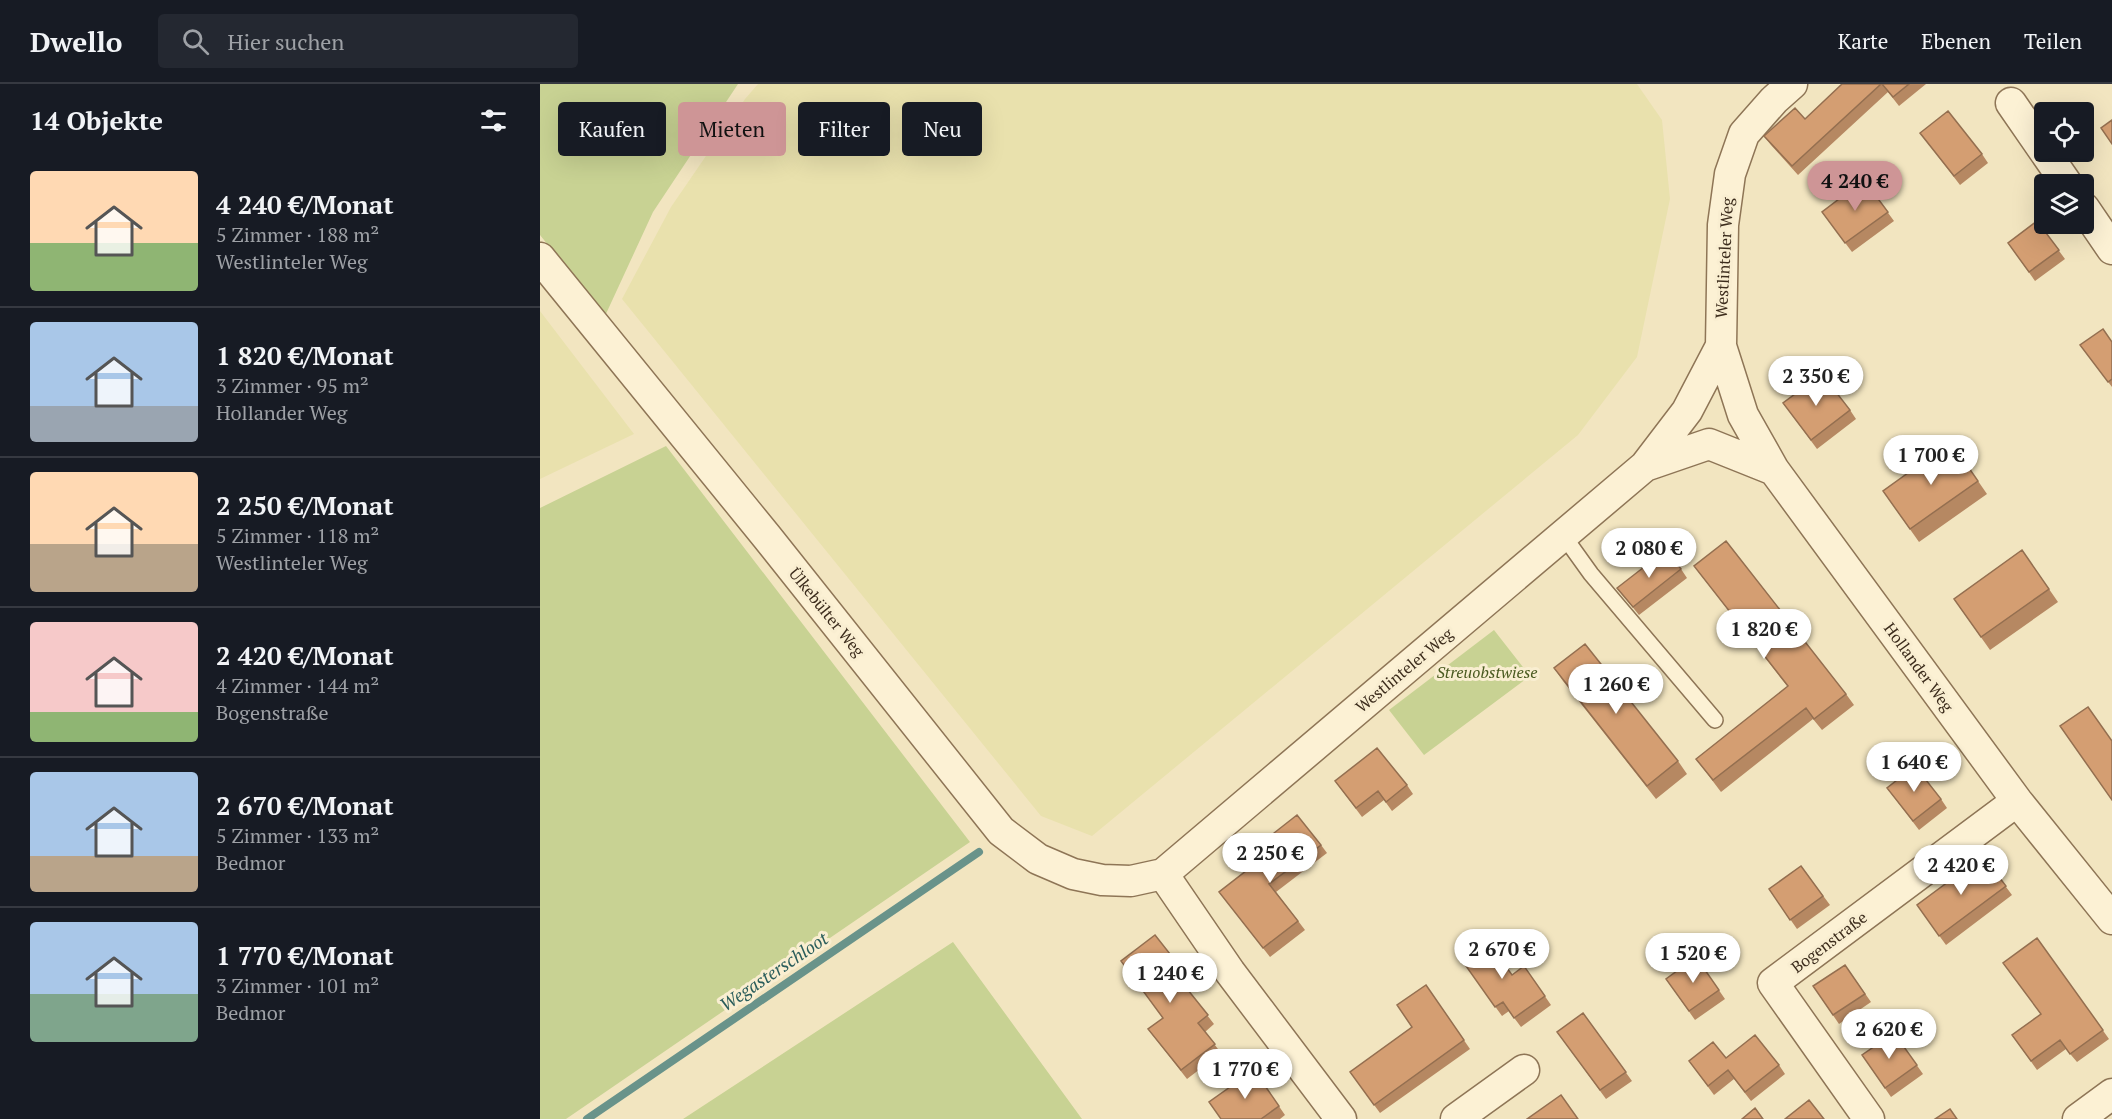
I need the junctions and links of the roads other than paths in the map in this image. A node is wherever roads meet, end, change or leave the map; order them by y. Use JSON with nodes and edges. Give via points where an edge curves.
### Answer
{"nodes":[{"id":1,"x":1792,"y":84,"type":"edge"},
{"id":2,"x":2011,"y":103,"type":"dead end"},
{"id":3,"x":2060,"y":174,"type":"edge"},
{"id":4,"x":2094,"y":223,"type":"edge"},
{"id":5,"x":2112,"y":249,"type":"edge"},
{"id":6,"x":540,"y":258,"type":"edge"},
{"id":7,"x":1720,"y":346,"type":"junction"},
{"id":8,"x":1645,"y":466,"type":"junction"},
{"id":9,"x":1774,"y":470,"type":"junction"},
{"id":10,"x":1563,"y":535,"type":"junction"},
{"id":11,"x":1715,"y":720,"type":"dead end"},
{"id":12,"x":2017,"y":801,"type":"junction"},
{"id":13,"x":1163,"y":874,"type":"junction"},
{"id":14,"x":2112,"y":919,"type":"edge"},
{"id":15,"x":1524,"y":1070,"type":"dead end"},
{"id":16,"x":2112,"y":1094,"type":"edge"},
{"id":17,"x":1341,"y":1119,"type":"edge"},
{"id":18,"x":1456,"y":1119,"type":"edge"},
{"id":19,"x":1869,"y":1119,"type":"edge"},
{"id":20,"x":2078,"y":1119,"type":"edge"}],
"edges":[{"from":1,"to":7,"type":"street","name":"Westlinteler Weg","via":[[1744,134],[1730,174],[1723,225]]},
{"from":2,"to":3,"type":"street"},
{"from":4,"to":5,"type":"street"},
{"from":6,"to":13,"type":"street","name":"Ülkebülter Weg","via":[[1001,831],[1038,859],[1073,874],[1131,881]]},
{"from":7,"to":8,"type":"street","name":"Westlinteler Weg","via":[[1687,411]]},
{"from":7,"to":9,"type":"street","name":"Westlinteler Weg","via":[[1743,415]]},
{"from":8,"to":9,"type":"street","name":"Westlinteler Weg","via":[[1709,444]]},
{"from":8,"to":10,"type":"street","name":"Westlinteler Weg"},
{"from":9,"to":12,"type":"street","name":"Hollander Weg"},
{"from":10,"to":11,"type":"lane","via":[[1591,574]]},
{"from":10,"to":13,"type":"street","name":"Westlinteler Weg"},
{"from":12,"to":14,"type":"street","name":"Hollander Weg"},
{"from":12,"to":19,"type":"street","name":"Bogenstraße","via":[[1773,983]]},
{"from":13,"to":17,"type":"street","via":[[1230,972]]},
{"from":15,"to":18,"type":"street"},
{"from":16,"to":20,"type":"street"}]}
